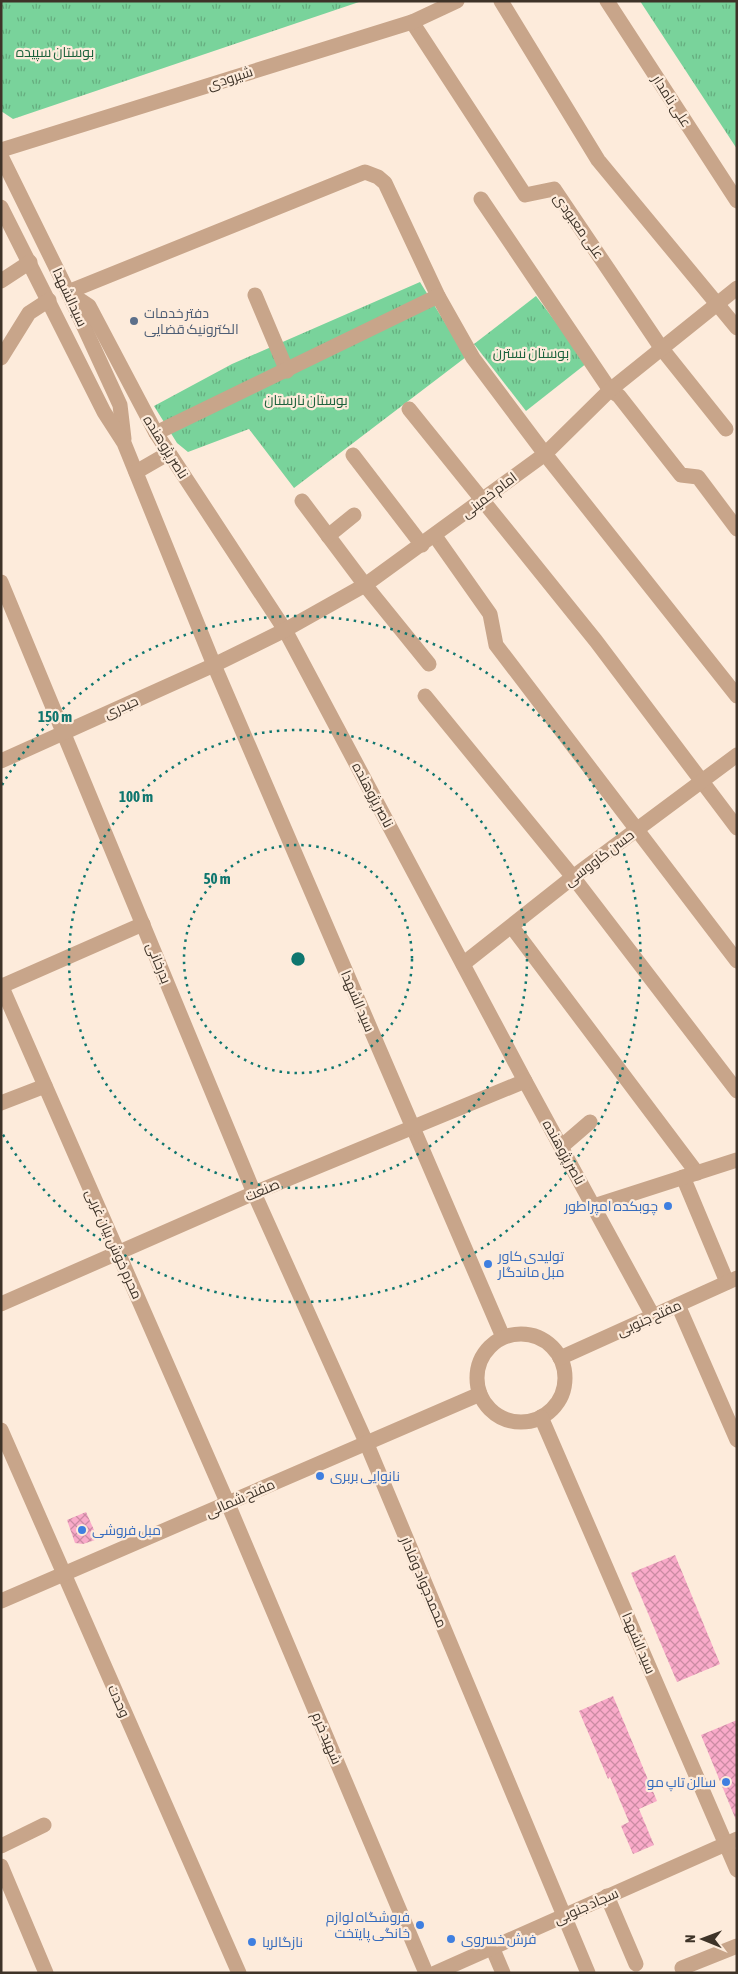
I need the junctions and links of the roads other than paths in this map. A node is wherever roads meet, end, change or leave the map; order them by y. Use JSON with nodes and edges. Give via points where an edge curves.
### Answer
{"nodes":[{"id":1,"x":456,"y":1,"type":"edge"},
{"id":2,"x":501,"y":1,"type":"edge"},
{"id":3,"x":606,"y":1,"type":"edge"},
{"id":4,"x":412,"y":22,"type":"junction"},
{"id":5,"x":1,"y":150,"type":"edge"},
{"id":6,"x":1,"y":156,"type":"edge"},
{"id":7,"x":481,"y":199,"type":"dead end"},
{"id":8,"x":737,"y":201,"type":"edge"},
{"id":9,"x":1,"y":206,"type":"edge"},
{"id":10,"x":30,"y":262,"type":"junction"},
{"id":11,"x":1,"y":282,"type":"edge"},
{"id":12,"x":737,"y":288,"type":"edge"},
{"id":13,"x":68,"y":292,"type":"junction"},
{"id":14,"x":255,"y":295,"type":"dead end"},
{"id":15,"x":438,"y":296,"type":"junction"},
{"id":16,"x":49,"y":300,"type":"junction"},
{"id":17,"x":717,"y":303,"type":"junction"},
{"id":18,"x":737,"y":328,"type":"edge"},
{"id":19,"x":662,"y":349,"type":"junction"},
{"id":20,"x":1,"y":358,"type":"edge"},
{"id":21,"x":287,"y":371,"type":"junction"},
{"id":22,"x":610,"y":390,"type":"junction"},
{"id":23,"x":409,"y":409,"type":"dead end"},
{"id":24,"x":726,"y":429,"type":"dead end"},
{"id":25,"x":156,"y":433,"type":"junction"},
{"id":26,"x":124,"y":443,"type":"junction"},
{"id":27,"x":169,"y":454,"type":"junction"},
{"id":28,"x":545,"y":454,"type":"junction"},
{"id":29,"x":353,"y":456,"type":"dead end"},
{"id":30,"x":136,"y":472,"type":"junction"},
{"id":31,"x":483,"y":499,"type":"junction"},
{"id":32,"x":302,"y":500,"type":"dead end"},
{"id":33,"x":354,"y":515,"type":"dead end"},
{"id":34,"x":737,"y":529,"type":"edge"},
{"id":35,"x":328,"y":536,"type":"junction"},
{"id":36,"x":428,"y":541,"type":"junction"},
{"id":37,"x":1,"y":582,"type":"edge"},
{"id":38,"x":365,"y":585,"type":"junction"},
{"id":39,"x":285,"y":630,"type":"junction"},
{"id":40,"x":429,"y":664,"type":"dead end"},
{"id":41,"x":214,"y":665,"type":"junction"},
{"id":42,"x":425,"y":696,"type":"dead end"},
{"id":43,"x":737,"y":696,"type":"edge"},
{"id":44,"x":64,"y":732,"type":"junction"},
{"id":45,"x":737,"y":755,"type":"edge"},
{"id":46,"x":1,"y":761,"type":"edge"},
{"id":47,"x":702,"y":780,"type":"junction"},
{"id":48,"x":737,"y":828,"type":"edge"},
{"id":49,"x":636,"y":830,"type":"junction"},
{"id":50,"x":573,"y":877,"type":"junction"},
{"id":51,"x":143,"y":924,"type":"junction"},
{"id":52,"x":512,"y":927,"type":"junction"},
{"id":53,"x":737,"y":960,"type":"edge"},
{"id":54,"x":463,"y":964,"type":"junction"},
{"id":55,"x":2,"y":986,"type":"edge"},
{"id":56,"x":524,"y":1081,"type":"junction"},
{"id":57,"x":45,"y":1086,"type":"junction"},
{"id":58,"x":737,"y":1091,"type":"edge"},
{"id":59,"x":1,"y":1103,"type":"edge"},
{"id":60,"x":590,"y":1122,"type":"dead end"},
{"id":61,"x":413,"y":1126,"type":"junction"},
{"id":62,"x":561,"y":1147,"type":"junction"},
{"id":63,"x":737,"y":1160,"type":"edge"},
{"id":64,"x":690,"y":1175,"type":"junction"},
{"id":65,"x":254,"y":1193,"type":"junction"},
{"id":66,"x":594,"y":1206,"type":"junction"},
{"id":67,"x":118,"y":1252,"type":"junction"},
{"id":68,"x":732,"y":1280,"type":"edge"},
{"id":69,"x":1,"y":1304,"type":"edge"},
{"id":70,"x":678,"y":1305,"type":"junction"},
{"id":71,"x":654,"y":1316,"type":"junction"},
{"id":72,"x":503,"y":1337,"type":"junction"},
{"id":73,"x":560,"y":1358,"type":"junction"},
{"id":74,"x":480,"y":1394,"type":"junction"},
{"id":75,"x":541,"y":1417,"type":"junction"},
{"id":76,"x":1,"y":1430,"type":"edge"},
{"id":77,"x":737,"y":1440,"type":"edge"},
{"id":78,"x":366,"y":1442,"type":"junction"},
{"id":79,"x":228,"y":1504,"type":"junction"},
{"id":80,"x":63,"y":1574,"type":"junction"},
{"id":81,"x":1,"y":1601,"type":"edge"},
{"id":82,"x":44,"y":1825,"type":"dead end"},
{"id":83,"x":731,"y":1841,"type":"edge"},
{"id":84,"x":1,"y":1846,"type":"edge"},
{"id":85,"x":1,"y":1866,"type":"edge"},
{"id":86,"x":737,"y":1870,"type":"edge"},
{"id":87,"x":607,"y":1896,"type":"junction"},
{"id":88,"x":564,"y":1915,"type":"junction"},
{"id":89,"x":737,"y":1946,"type":"edge"},
{"id":90,"x":492,"y":1947,"type":"junction"},
{"id":91,"x":636,"y":1964,"type":"dead end"},
{"id":92,"x":46,"y":1973,"type":"edge"},
{"id":93,"x":238,"y":1973,"type":"edge"},
{"id":94,"x":426,"y":1973,"type":"edge"},
{"id":95,"x":435,"y":1973,"type":"edge"},
{"id":96,"x":503,"y":1973,"type":"edge"},
{"id":97,"x":588,"y":1973,"type":"edge"},
{"id":98,"x":684,"y":1973,"type":"edge"}],
"edges":[{"from":1,"to":4,"type":"street","name":"شیرودی"},
{"from":2,"to":17,"type":"street","via":[[598,160]]},
{"from":3,"to":8,"type":"street","name":"علی نامدار"},
{"from":4,"to":5,"type":"street","name":"شیرودی"},
{"from":4,"to":19,"type":"street","name":"علی معبودی","via":[[525,195],[554,189]]},
{"from":6,"to":13,"type":"street","name":"سیدالشهدا"},
{"from":7,"to":22,"type":"street"},
{"from":9,"to":10,"type":"street","name":"سیدالشهدا"},
{"from":10,"to":11,"type":"street"},
{"from":10,"to":16,"type":"street","name":"سیدالشهدا"},
{"from":12,"to":17,"type":"street","name":"امام خمینی"},
{"from":13,"to":15,"type":"street","via":[[365,172],[378,176],[385,183]]},
{"from":13,"to":25,"type":"street","name":"ناصر پژوهنده","via":[[90,306]]},
{"from":13,"to":26,"type":"street","name":"سیدالشهدا","via":[[120,404]]},
{"from":14,"to":21,"type":"street"},
{"from":15,"to":21,"type":"street"},
{"from":15,"to":28,"type":"street","via":[[473,358]]},
{"from":16,"to":20,"type":"street","via":[[29,313]]},
{"from":16,"to":26,"type":"street","name":"سیدالشهدا","via":[[104,412]]},
{"from":17,"to":18,"type":"street"},
{"from":17,"to":19,"type":"street","name":"امام خمینی"},
{"from":19,"to":22,"type":"street","name":"امام خمینی"},
{"from":19,"to":24,"type":"street","name":"علی معبودی"},
{"from":21,"to":25,"type":"street"},
{"from":22,"to":28,"type":"street","name":"امام خمینی"},
{"from":22,"to":34,"type":"street","via":[[619,396],[681,475],[698,477]]},
{"from":23,"to":31,"type":"street"},
{"from":25,"to":27,"type":"street","name":"ناصر پژوهنده"},
{"from":26,"to":30,"type":"street","name":"سیدالشهدا"},
{"from":27,"to":30,"type":"street"},
{"from":27,"to":39,"type":"street","name":"ناصر پژوهنده"},
{"from":28,"to":31,"type":"street","name":"امام خمینی"},
{"from":28,"to":43,"type":"street"},
{"from":29,"to":36,"type":"street"},
{"from":30,"to":41,"type":"street","name":"سیدالشهدا"},
{"from":31,"to":36,"type":"street","name":"امام خمینی"},
{"from":31,"to":47,"type":"street"},
{"from":32,"to":35,"type":"street"},
{"from":33,"to":35,"type":"street"},
{"from":35,"to":38,"type":"street"},
{"from":36,"to":38,"type":"street","name":"امام خمینی"},
{"from":36,"to":49,"type":"street","via":[[490,614],[496,646]]},
{"from":37,"to":44,"type":"street","name":"بدرخانی"},
{"from":38,"to":39,"type":"street","name":"امام خمینی"},
{"from":38,"to":40,"type":"street"},
{"from":39,"to":41,"type":"street","name":"امام خمینی"},
{"from":39,"to":54,"type":"street","name":"ناصر پژوهنده"},
{"from":41,"to":44,"type":"street","name":"حیدری"},
{"from":41,"to":61,"type":"street","name":"سید الشهدا"},
{"from":42,"to":50,"type":"street"},
{"from":44,"to":46,"type":"street","name":"حیدری"},
{"from":44,"to":51,"type":"street","name":"بدرخانی"},
{"from":45,"to":47,"type":"street","name":"حسن کاووسی"},
{"from":47,"to":48,"type":"street"},
{"from":47,"to":49,"type":"street","name":"حسن کاووسی"},
{"from":49,"to":50,"type":"street","name":"حسن کاووسی"},
{"from":49,"to":53,"type":"street"},
{"from":50,"to":52,"type":"street","name":"حسن کاووسی"},
{"from":50,"to":58,"type":"street"},
{"from":51,"to":55,"type":"street"},
{"from":51,"to":65,"type":"street","name":"بدرخانی"},
{"from":52,"to":54,"type":"street","name":"حسن کاووسی"},
{"from":52,"to":64,"type":"street"},
{"from":54,"to":56,"type":"street","name":"ناصر پژوهنده"},
{"from":55,"to":57,"type":"street","name":"محرم خوش بیان غربی"},
{"from":56,"to":61,"type":"street","name":"صنعت"},
{"from":56,"to":62,"type":"street","name":"ناصر پژوهنده"},
{"from":57,"to":59,"type":"street"},
{"from":57,"to":67,"type":"street","name":"محرم خوش بیان غربی"},
{"from":60,"to":62,"type":"street"},
{"from":61,"to":65,"type":"street","name":"صنعت"},
{"from":61,"to":72,"type":"street","name":"سید الشهدا"},
{"from":62,"to":66,"type":"street","name":"ناصر پژوهنده"},
{"from":63,"to":64,"type":"street"},
{"from":64,"to":66,"type":"street"},
{"from":64,"to":68,"type":"street"},
{"from":65,"to":67,"type":"street","name":"صنعت"},
{"from":65,"to":78,"type":"street","name":"محمدجواد وفادار"},
{"from":66,"to":71,"type":"street","name":"ناصر پژوهنده"},
{"from":67,"to":69,"type":"street","name":"صنعت"},
{"from":67,"to":79,"type":"street","name":"محرم خوش بیان غربی"},
{"from":68,"to":70,"type":"street","name":"مفتح جنوبی"},
{"from":70,"to":71,"type":"street","name":"مفتح جنوبی"},
{"from":70,"to":77,"type":"street"},
{"from":71,"to":73,"type":"street","name":"مفتح جنوبی"},
{"from":72,"to":73,"type":"street","via":[[529,1334],[542,1339]]},
{"from":72,"to":74,"type":"street","via":[[483,1354],[477,1380]]},
{"from":73,"to":75,"type":"street","via":[[564,1384],[560,1398]]},
{"from":74,"to":75,"type":"street","via":[[498,1416],[527,1422]]},
{"from":74,"to":78,"type":"street","name":"مفتح شمالی"},
{"from":75,"to":83,"type":"street","name":"سید الشهدا"},
{"from":76,"to":80,"type":"street","name":"وحدت"},
{"from":78,"to":79,"type":"street","name":"مفتح شمالی"},
{"from":78,"to":88,"type":"street","name":"محمدجواد وفادار"},
{"from":79,"to":80,"type":"street","name":"مفتح شمالی"},
{"from":79,"to":94,"type":"street","name":"شهید خرم"},
{"from":80,"to":81,"type":"street","name":"مفتح شمالی"},
{"from":80,"to":93,"type":"street","name":"وحدت"},
{"from":82,"to":84,"type":"street"},
{"from":83,"to":86,"type":"street","name":"سید الشهدا"},
{"from":83,"to":87,"type":"street","name":"سجاد جنوبی"},
{"from":85,"to":92,"type":"street"},
{"from":87,"to":88,"type":"street","name":"سجاد جنوبی"},
{"from":87,"to":91,"type":"street"},
{"from":88,"to":90,"type":"street","name":"سجاد جنوبی"},
{"from":88,"to":97,"type":"street","name":"محمدجواد وفادار"},
{"from":89,"to":98,"type":"street","via":[[682,1968]]},
{"from":90,"to":95,"type":"street","name":"سجاد جنوبی"},
{"from":90,"to":96,"type":"street"}]}
